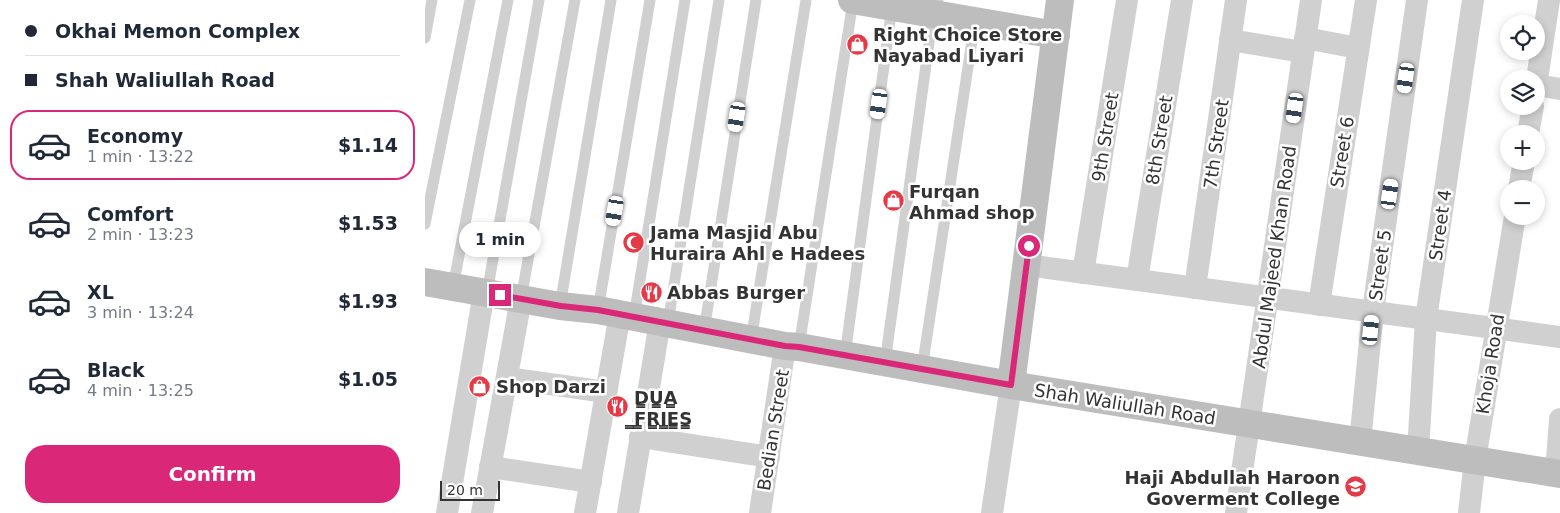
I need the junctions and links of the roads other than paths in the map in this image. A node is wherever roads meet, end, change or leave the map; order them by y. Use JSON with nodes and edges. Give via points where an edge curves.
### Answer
{"nodes":[{"id":1,"x":433,"y":0,"type":"edge"},
{"id":2,"x":470,"y":0,"type":"edge"},
{"id":3,"x":508,"y":0,"type":"edge"},
{"id":4,"x":539,"y":0,"type":"edge"},
{"id":5,"x":575,"y":0,"type":"edge"},
{"id":6,"x":611,"y":0,"type":"edge"},
{"id":7,"x":650,"y":0,"type":"edge"},
{"id":8,"x":685,"y":0,"type":"edge"},
{"id":9,"x":719,"y":0,"type":"edge"},
{"id":10,"x":756,"y":0,"type":"edge"},
{"id":11,"x":806,"y":0,"type":"edge"},
{"id":12,"x":852,"y":0,"type":"edge"},
{"id":13,"x":1060,"y":0,"type":"edge"},
{"id":14,"x":1127,"y":0,"type":"edge"},
{"id":15,"x":1182,"y":0,"type":"edge"},
{"id":16,"x":1236,"y":0,"type":"edge"},
{"id":17,"x":1311,"y":0,"type":"edge"},
{"id":18,"x":1366,"y":0,"type":"edge"},
{"id":19,"x":1417,"y":0,"type":"edge"},
{"id":20,"x":1473,"y":0,"type":"edge"},
{"id":21,"x":1549,"y":0,"type":"edge"},
{"id":22,"x":892,"y":4,"type":"edge"},
{"id":23,"x":936,"y":7,"type":"edge"},
{"id":24,"x":975,"y":21,"type":"junction"},
{"id":25,"x":1056,"y":35,"type":"junction"},
{"id":26,"x":425,"y":38,"type":"edge"},
{"id":27,"x":1230,"y":40,"type":"junction"},
{"id":28,"x":1304,"y":45,"type":"junction"},
{"id":29,"x":1358,"y":48,"type":"junction"},
{"id":30,"x":1538,"y":70,"type":"edge"},
{"id":31,"x":1545,"y":86,"type":"edge"},
{"id":32,"x":1560,"y":89,"type":"edge"},
{"id":33,"x":425,"y":224,"type":"edge"},
{"id":34,"x":1513,"y":225,"type":"edge"},
{"id":35,"x":1027,"y":266,"type":"junction"},
{"id":36,"x":1083,"y":273,"type":"junction"},
{"id":37,"x":1137,"y":280,"type":"junction"},
{"id":38,"x":425,"y":282,"type":"edge"},
{"id":39,"x":453,"y":287,"type":"junction"},
{"id":40,"x":1195,"y":288,"type":"junction"},
{"id":41,"x":486,"y":292,"type":"junction"},
{"id":42,"x":1268,"y":298,"type":"junction"},
{"id":43,"x":521,"y":299,"type":"junction"},
{"id":44,"x":1319,"y":305,"type":"junction"},
{"id":45,"x":561,"y":306,"type":"junction"},
{"id":46,"x":1373,"y":311,"type":"junction"},
{"id":47,"x":636,"y":317,"type":"junction"},
{"id":48,"x":1426,"y":318,"type":"junction"},
{"id":49,"x":1496,"y":328,"type":"junction"},
{"id":50,"x":704,"y":330,"type":"junction"},
{"id":51,"x":1560,"y":336,"type":"edge"},
{"id":52,"x":751,"y":340,"type":"junction"},
{"id":53,"x":792,"y":347,"type":"junction"},
{"id":54,"x":845,"y":356,"type":"junction"},
{"id":55,"x":885,"y":363,"type":"junction"},
{"id":56,"x":923,"y":370,"type":"junction"},
{"id":57,"x":507,"y":378,"type":"junction"},
{"id":58,"x":1011,"y":385,"type":"junction"},
{"id":59,"x":606,"y":392,"type":"junction"},
{"id":60,"x":1560,"y":419,"type":"edge"},
{"id":61,"x":1249,"y":424,"type":"junction"},
{"id":62,"x":640,"y":437,"type":"junction"},
{"id":63,"x":1360,"y":442,"type":"junction"},
{"id":64,"x":1418,"y":451,"type":"junction"},
{"id":65,"x":769,"y":457,"type":"junction"},
{"id":66,"x":1475,"y":460,"type":"junction"},
{"id":67,"x":490,"y":467,"type":"junction"},
{"id":68,"x":1558,"y":474,"type":"edge"},
{"id":69,"x":591,"y":482,"type":"junction"},
{"id":70,"x":447,"y":513,"type":"edge"},
{"id":71,"x":482,"y":513,"type":"edge"},
{"id":72,"x":585,"y":513,"type":"edge"},
{"id":73,"x":627,"y":513,"type":"edge"},
{"id":74,"x":760,"y":513,"type":"edge"},
{"id":75,"x":992,"y":513,"type":"edge"},
{"id":76,"x":1236,"y":513,"type":"edge"},
{"id":77,"x":1469,"y":513,"type":"edge"}],
"edges":[{"from":1,"to":26,"type":"lane"},
{"from":2,"to":33,"type":"lane"},
{"from":3,"to":39,"type":"lane"},
{"from":4,"to":41,"type":"lane"},
{"from":5,"to":43,"type":"lane"},
{"from":6,"to":45,"type":"lane"},
{"from":7,"to":47,"type":"lane"},
{"from":8,"to":47,"type":"lane"},
{"from":9,"to":47,"type":"lane"},
{"from":10,"to":50,"type":"lane"},
{"from":11,"to":52,"type":"lane"},
{"from":12,"to":22,"type":"street"},
{"from":12,"to":53,"type":"lane"},
{"from":13,"to":25,"type":"street"},
{"from":14,"to":36,"type":"street","name":"9th Street"},
{"from":15,"to":37,"type":"street","name":"8th Street"},
{"from":16,"to":27,"type":"street","name":"7th Street"},
{"from":17,"to":28,"type":"street","name":"Abdul Majeed Khan Road"},
{"from":18,"to":29,"type":"street","name":"Street 6"},
{"from":19,"to":46,"type":"street","name":"Street 5"},
{"from":20,"to":48,"type":"street","name":"Street 4"},
{"from":21,"to":30,"type":"street"},
{"from":22,"to":23,"type":"street"},
{"from":22,"to":54,"type":"lane"},
{"from":23,"to":24,"type":"street"},
{"from":23,"to":55,"type":"lane"},
{"from":24,"to":25,"type":"street"},
{"from":24,"to":56,"type":"lane"},
{"from":25,"to":35,"type":"street"},
{"from":27,"to":28,"type":"street"},
{"from":27,"to":40,"type":"street","name":"7th Street"},
{"from":28,"to":29,"type":"street"},
{"from":28,"to":42,"type":"street","name":"Abdul Majeed Khan Road"},
{"from":29,"to":44,"type":"street","name":"Street 6"},
{"from":31,"to":32,"type":"street"},
{"from":34,"to":49,"type":"street","name":"Khoja Road"},
{"from":35,"to":36,"type":"street"},
{"from":35,"to":58,"type":"street"},
{"from":36,"to":37,"type":"street"},
{"from":37,"to":40,"type":"street"},
{"from":38,"to":39,"type":"street","name":"Shah Waliullah Road"},
{"from":39,"to":41,"type":"street","name":"Shah Waliullah Road"},
{"from":40,"to":42,"type":"street"},
{"from":41,"to":43,"type":"street","name":"Shah Waliullah Road"},
{"from":41,"to":70,"type":"street"},
{"from":42,"to":44,"type":"street"},
{"from":42,"to":61,"type":"street","name":"Abdul Majeed Khan Road"},
{"from":43,"to":45,"type":"street","name":"Shah Waliullah Road"},
{"from":43,"to":57,"type":"street"},
{"from":44,"to":46,"type":"street"},
{"from":45,"to":47,"type":"street","name":"Shah Waliullah Road"},
{"from":46,"to":48,"type":"street"},
{"from":46,"to":63,"type":"street","name":"Street 5"},
{"from":47,"to":50,"type":"street","name":"Shah Waliullah Road"},
{"from":47,"to":59,"type":"street"},
{"from":47,"to":62,"type":"street"},
{"from":48,"to":49,"type":"street"},
{"from":48,"to":64,"type":"street","name":"Street 4"},
{"from":49,"to":51,"type":"street"},
{"from":49,"to":66,"type":"street","name":"Khoja Road"},
{"from":50,"to":52,"type":"street","name":"Shah Waliullah Road"},
{"from":52,"to":53,"type":"street","name":"Shah Waliullah Road"},
{"from":53,"to":54,"type":"street","name":"Shah Waliullah Road"},
{"from":53,"to":65,"type":"street","name":"Bedian Street"},
{"from":54,"to":55,"type":"street","name":"Shah Waliullah Road"},
{"from":55,"to":56,"type":"street","name":"Shah Waliullah Road"},
{"from":56,"to":58,"type":"street","name":"Shah Waliullah Road"},
{"from":57,"to":59,"type":"street"},
{"from":57,"to":67,"type":"street"},
{"from":58,"to":61,"type":"street","name":"Shah Waliullah Road"},
{"from":58,"to":75,"type":"street"},
{"from":59,"to":69,"type":"street"},
{"from":60,"to":68,"type":"street"},
{"from":61,"to":63,"type":"street","name":"Shah Waliullah Road"},
{"from":61,"to":76,"type":"street","name":"Abdul Majeed Khan Road"},
{"from":62,"to":65,"type":"street"},
{"from":62,"to":73,"type":"street"},
{"from":63,"to":64,"type":"street","name":"Shah Waliullah Road"},
{"from":64,"to":66,"type":"street","name":"Shah Waliullah Road"},
{"from":65,"to":74,"type":"street","name":"Bedian Street"},
{"from":66,"to":68,"type":"street","name":"Shah Waliullah Road"},
{"from":66,"to":77,"type":"street","name":"Khoja Road"},
{"from":67,"to":69,"type":"street"},
{"from":67,"to":71,"type":"street"},
{"from":69,"to":72,"type":"street"}]}
